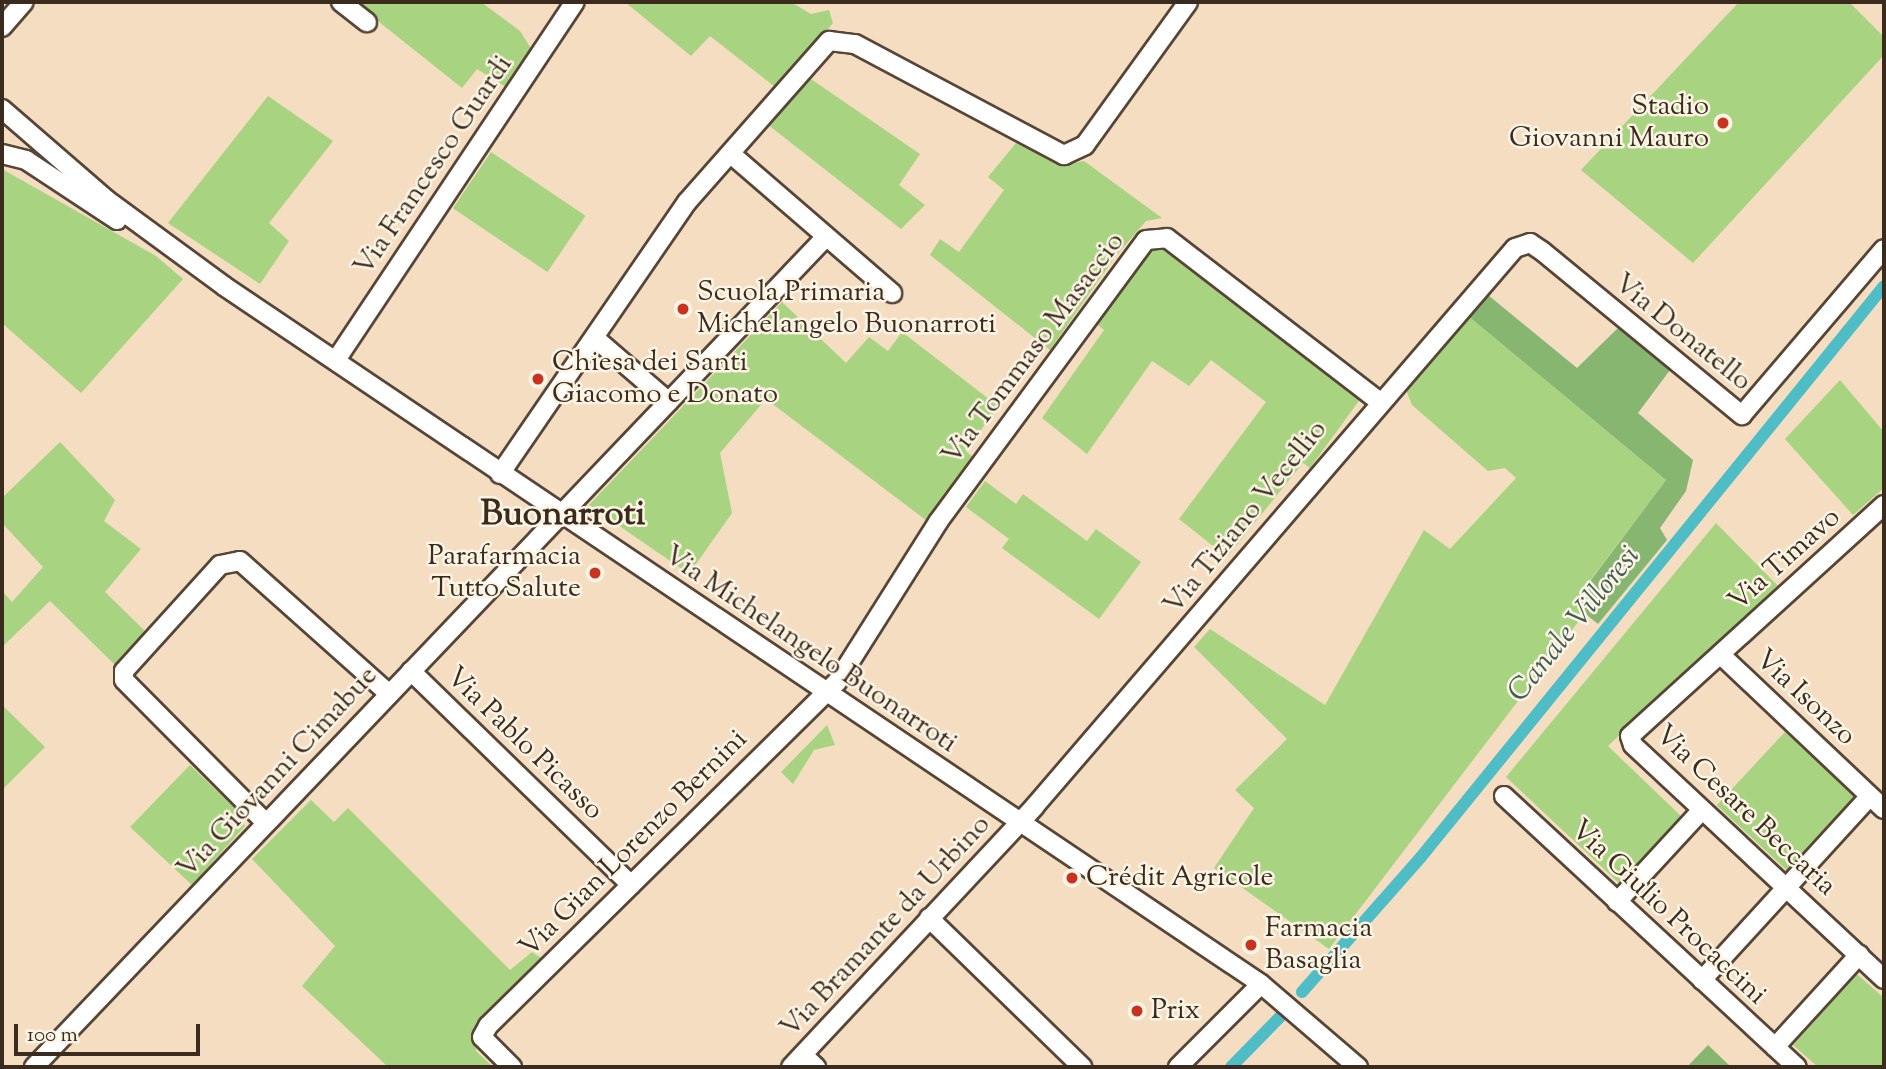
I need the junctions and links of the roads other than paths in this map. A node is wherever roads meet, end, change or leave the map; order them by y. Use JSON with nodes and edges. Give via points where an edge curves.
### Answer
{"nodes":[{"id":1,"x":2,"y":2,"type":"edge"},
{"id":2,"x":23,"y":2,"type":"edge"},
{"id":3,"x":341,"y":2,"type":"edge"},
{"id":4,"x":575,"y":2,"type":"edge"},
{"id":5,"x":1188,"y":2,"type":"edge"},
{"id":6,"x":367,"y":22,"type":"dead end"},
{"id":7,"x":2,"y":27,"type":"edge"},
{"id":8,"x":2,"y":109,"type":"edge"},
{"id":9,"x":2,"y":154,"type":"edge"},
{"id":10,"x":731,"y":154,"type":"junction"},
{"id":11,"x":824,"y":239,"type":"junction"},
{"id":12,"x":1515,"y":248,"type":"joint"},
{"id":13,"x":1884,"y":249,"type":"edge"},
{"id":14,"x":224,"y":286,"type":"junction"},
{"id":15,"x":891,"y":293,"type":"dead end"},
{"id":16,"x":596,"y":339,"type":"junction"},
{"id":17,"x":336,"y":360,"type":"junction"},
{"id":18,"x":1377,"y":400,"type":"junction"},
{"id":19,"x":669,"y":402,"type":"junction"},
{"id":20,"x":500,"y":474,"type":"junction"},
{"id":21,"x":1884,"y":505,"type":"edge"},
{"id":22,"x":562,"y":515,"type":"junction"},
{"id":23,"x":1721,"y":655,"type":"junction"},
{"id":24,"x":411,"y":671,"type":"junction"},
{"id":25,"x":827,"y":691,"type":"junction"},
{"id":26,"x":388,"y":693,"type":"junction"},
{"id":27,"x":1504,"y":796,"type":"dead end"},
{"id":28,"x":1870,"y":796,"type":"junction"},
{"id":29,"x":1884,"y":809,"type":"edge"},
{"id":30,"x":1702,"y":810,"type":"junction"},
{"id":31,"x":265,"y":822,"type":"junction"},
{"id":32,"x":1020,"y":823,"type":"junction"},
{"id":33,"x":631,"y":885,"type":"junction"},
{"id":34,"x":1787,"y":888,"type":"junction"},
{"id":35,"x":1617,"y":902,"type":"junction"},
{"id":36,"x":929,"y":918,"type":"junction"},
{"id":37,"x":1859,"y":955,"type":"junction"},
{"id":38,"x":1884,"y":979,"type":"edge"},
{"id":39,"x":1702,"y":980,"type":"junction"},
{"id":40,"x":1261,"y":984,"type":"junction"},
{"id":41,"x":1776,"y":1047,"type":"junction"},
{"id":42,"x":803,"y":1063,"type":"edge"},
{"id":43,"x":34,"y":1067,"type":"edge"},
{"id":44,"x":512,"y":1067,"type":"edge"},
{"id":45,"x":1082,"y":1067,"type":"edge"},
{"id":46,"x":1178,"y":1067,"type":"edge"},
{"id":47,"x":1359,"y":1067,"type":"edge"},
{"id":48,"x":1797,"y":1067,"type":"edge"}],
"edges":[{"from":1,"to":2,"type":"street"},
{"from":2,"to":7,"type":"street"},
{"from":3,"to":6,"type":"street"},
{"from":4,"to":17,"type":"street","name":"Via Francesco Guardi"},
{"from":5,"to":10,"type":"street","via":[[1085,145],[1065,155],[855,44],[829,41]]},
{"from":8,"to":14,"type":"street","name":"Via Michelangelo Buonarroti","via":[[107,200]]},
{"from":9,"to":14,"type":"street","name":"Via Michelangelo Buonarroti","via":[[26,160],[193,272]]},
{"from":10,"to":11,"type":"street"},
{"from":10,"to":16,"type":"street","via":[[687,202]]},
{"from":11,"to":15,"type":"street"},
{"from":11,"to":19,"type":"street","name":"Via Giovanni Cimabue"},
{"from":12,"to":13,"type":"street","name":"Via Donatello","via":[[1530,243],[1542,251],[1742,415]]},
{"from":12,"to":18,"type":"street","name":"Via Tiziano Vecellio"},
{"from":14,"to":17,"type":"street","name":"Via Michelangelo Buonarroti"},
{"from":16,"to":19,"type":"street"},
{"from":16,"to":20,"type":"street"},
{"from":17,"to":20,"type":"street","name":"Via Michelangelo Buonarroti"},
{"from":18,"to":25,"type":"street","name":"Via Tommaso Masaccio","via":[[1167,238],[1146,240],[939,522]]},
{"from":18,"to":32,"type":"street","name":"Via Tiziano Vecellio"},
{"from":19,"to":22,"type":"street","name":"Via Giovanni Cimabue"},
{"from":20,"to":22,"type":"street","name":"Via Michelangelo Buonarroti"},
{"from":21,"to":23,"type":"street","name":"Via Timavo"},
{"from":22,"to":24,"type":"street","name":"Via Giovanni Cimabue"},
{"from":22,"to":25,"type":"street","name":"Via Michelangelo Buonarroti"},
{"from":23,"to":28,"type":"street","name":"Via Isonzo"},
{"from":23,"to":30,"type":"street","name":"Via Cesare Beccaria","via":[[1630,736]]},
{"from":24,"to":26,"type":"street","name":"Via Giovanni Cimabue"},
{"from":24,"to":33,"type":"street","name":"Via Pablo Picasso"},
{"from":25,"to":32,"type":"street","name":"Via Michelangelo Buonarroti"},
{"from":25,"to":33,"type":"street","name":"Via Gian Lorenzo Bernini"},
{"from":26,"to":31,"type":"street","name":"Via Giovanni Cimabue"},
{"from":26,"to":31,"type":"street","via":[[232,558],[124,671],[124,680]]},
{"from":27,"to":35,"type":"street","name":"Via Giulio Procaccini"},
{"from":28,"to":29,"type":"street","name":"Via Isonzo"},
{"from":28,"to":34,"type":"street"},
{"from":30,"to":34,"type":"street","name":"Via Cesare Beccaria"},
{"from":30,"to":35,"type":"street"},
{"from":31,"to":43,"type":"street","name":"Via Giovanni Cimabue"},
{"from":32,"to":36,"type":"street","name":"Via Bramante da Urbino"},
{"from":32,"to":40,"type":"street","name":"Via Michelangelo Buonarroti"},
{"from":33,"to":44,"type":"street","name":"Via Gian Lorenzo Bernini","via":[[482,1037]]},
{"from":34,"to":37,"type":"street","name":"Via Cesare Beccaria"},
{"from":34,"to":39,"type":"street"},
{"from":35,"to":39,"type":"street","name":"Via Giulio Procaccini"},
{"from":36,"to":42,"type":"street","name":"Via Bramante da Urbino"},
{"from":36,"to":45,"type":"street"},
{"from":37,"to":38,"type":"street","name":"Via Cesare Beccaria"},
{"from":37,"to":41,"type":"street"},
{"from":39,"to":41,"type":"street","name":"Via Giulio Procaccini"},
{"from":40,"to":46,"type":"street"},
{"from":40,"to":47,"type":"street","name":"Via Michelangelo Buonarroti"},
{"from":41,"to":48,"type":"street","name":"Via Giulio Procaccini"}]}
